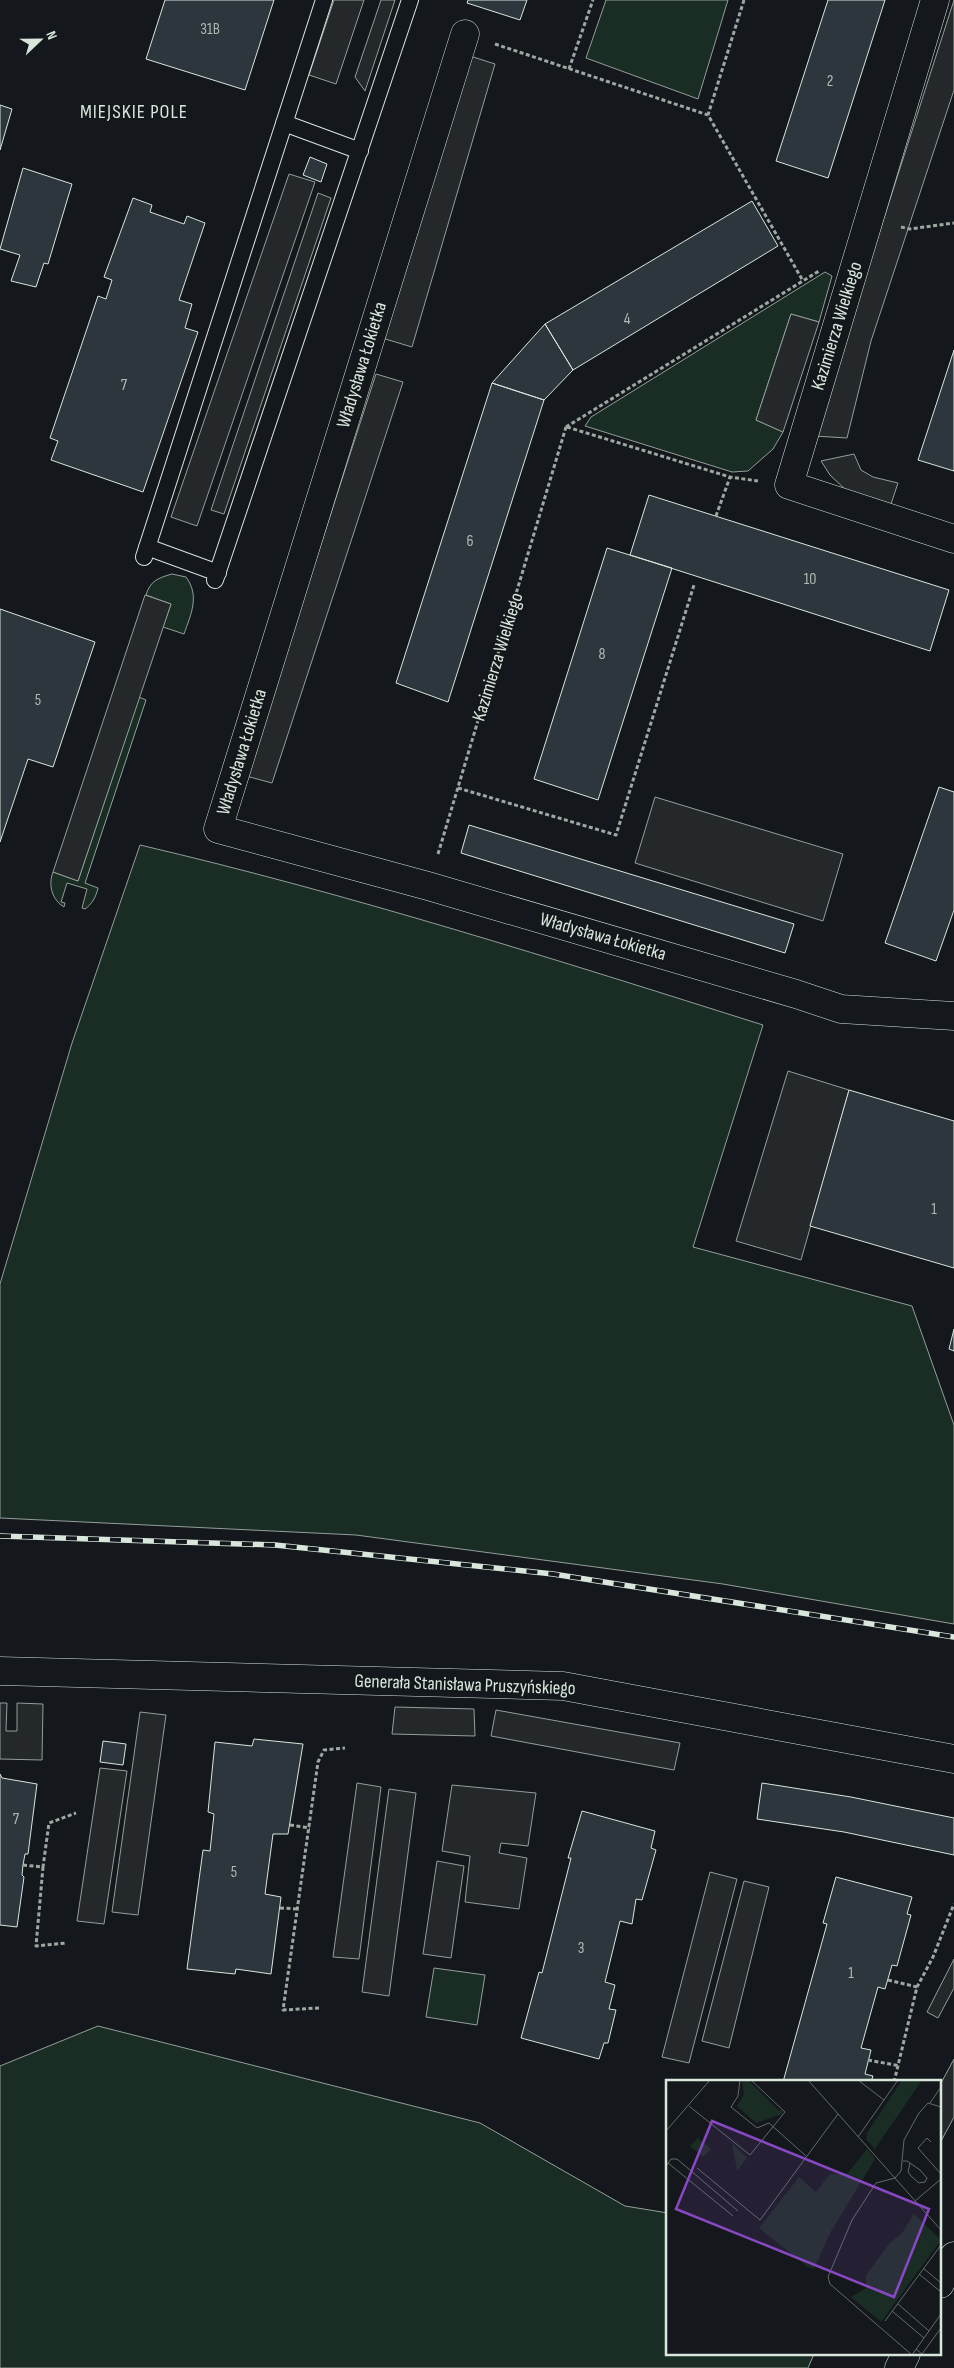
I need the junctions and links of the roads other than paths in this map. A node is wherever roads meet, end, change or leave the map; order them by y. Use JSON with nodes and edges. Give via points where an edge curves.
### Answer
{"nodes":[{"id":1,"x":324,"y":0,"type":"edge"},
{"id":2,"x":410,"y":0,"type":"edge"},
{"id":3,"x":935,"y":0,"type":"edge"},
{"id":4,"x":465,"y":34,"type":"road end"},
{"id":5,"x":284,"y":123,"type":"junction"},
{"id":6,"x":360,"y":151,"type":"junction"},
{"id":7,"x":954,"y":539,"type":"edge"},
{"id":8,"x":954,"y":1016,"type":"edge"},
{"id":9,"x":0,"y":1671,"type":"edge"},
{"id":10,"x":954,"y":1759,"type":"edge"},
{"id":11,"x":954,"y":2256,"type":"edge"},
{"id":12,"x":942,"y":2280,"type":"edge"},
{"id":13,"x":905,"y":2356,"type":"edge"},
{"id":14,"x":899,"y":2368,"type":"edge"}],
"edges":[{"from":1,"to":5,"type":"lane"},
{"from":2,"to":6,"type":"lane"},
{"from":3,"to":7,"type":"street","name":"Kazimierza Wielkiego","via":[[789,485]]},
{"from":4,"to":8,"type":"street","name":"Władysława Łokietka","via":[[218,829],[428,886],[841,1009]]},
{"from":5,"to":6,"type":"lane"},
{"from":5,"to":6,"type":"lane","via":[[146,552],[217,576]]},
{"from":9,"to":10,"type":"street","name":"Generała Stanisława Pruszyńskiego","via":[[563,1686]]},
{"from":11,"to":12,"type":"street"},
{"from":13,"to":14,"type":"street"}]}
